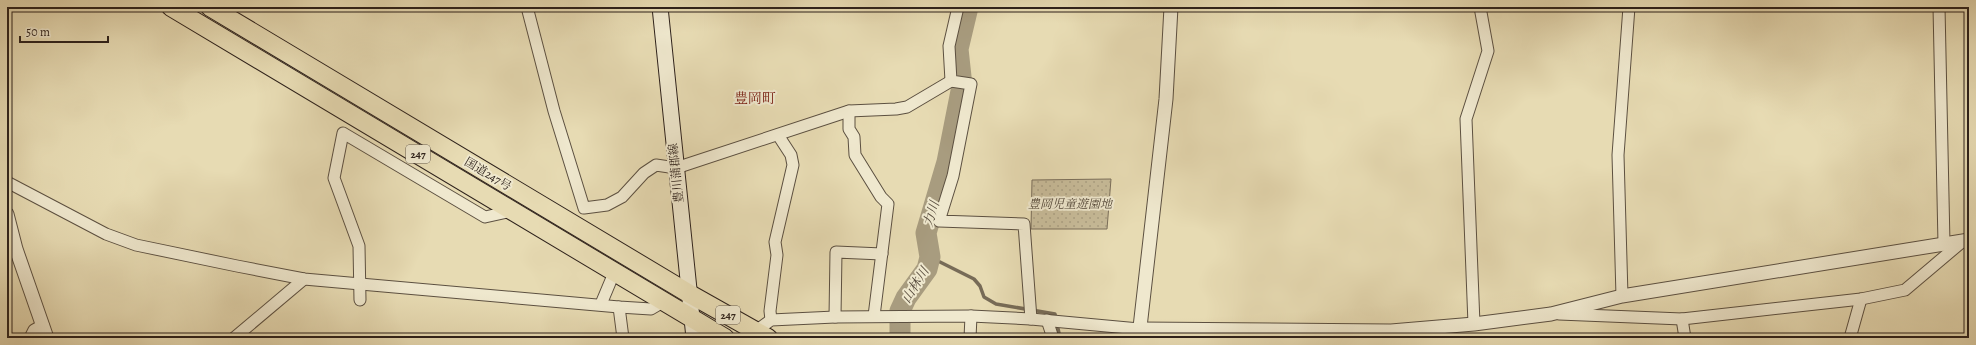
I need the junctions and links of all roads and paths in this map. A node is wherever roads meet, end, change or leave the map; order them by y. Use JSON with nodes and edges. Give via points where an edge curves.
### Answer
{"nodes":[{"id":1,"x":171,"y":7,"type":"edge"},
{"id":2,"x":210,"y":7,"type":"edge"},
{"id":3,"x":527,"y":7,"type":"edge"},
{"id":4,"x":660,"y":7,"type":"edge"},
{"id":5,"x":958,"y":7,"type":"edge"},
{"id":6,"x":1171,"y":7,"type":"edge"},
{"id":7,"x":1480,"y":7,"type":"edge"},
{"id":8,"x":1629,"y":7,"type":"edge"},
{"id":9,"x":1939,"y":7,"type":"edge"},
{"id":10,"x":957,"y":82,"type":"junction"},
{"id":11,"x":849,"y":111,"type":"junction"},
{"id":12,"x":778,"y":135,"type":"junction"},
{"id":13,"x":676,"y":168,"type":"junction"},
{"id":14,"x":7,"y":182,"type":"edge"},
{"id":15,"x":512,"y":211,"type":"junction"},
{"id":16,"x":7,"y":214,"type":"edge"},
{"id":17,"x":1966,"y":240,"type":"edge"},
{"id":18,"x":1944,"y":244,"type":"junction"},
{"id":19,"x":882,"y":254,"type":"junction"},
{"id":20,"x":614,"y":273,"type":"junction"},
{"id":21,"x":304,"y":279,"type":"junction"},
{"id":22,"x":359,"y":283,"type":"junction"},
{"id":23,"x":688,"y":292,"type":"junction"},
{"id":24,"x":1622,"y":296,"type":"junction"},
{"id":25,"x":1861,"y":299,"type":"junction"},
{"id":26,"x":360,"y":300,"type":"dead end"},
{"id":27,"x":663,"y":302,"type":"junction"},
{"id":28,"x":601,"y":304,"type":"junction"},
{"id":29,"x":619,"y":307,"type":"junction"},
{"id":30,"x":1031,"y":312,"type":"junction"},
{"id":31,"x":1551,"y":314,"type":"junction"},
{"id":32,"x":874,"y":316,"type":"junction"},
{"id":33,"x":970,"y":316,"type":"junction"},
{"id":34,"x":835,"y":317,"type":"junction"},
{"id":35,"x":692,"y":318,"type":"junction"},
{"id":36,"x":1682,"y":319,"type":"junction"},
{"id":37,"x":771,"y":320,"type":"junction"},
{"id":38,"x":1054,"y":321,"type":"junction"},
{"id":39,"x":1474,"y":324,"type":"junction"},
{"id":40,"x":43,"y":325,"type":"junction"},
{"id":41,"x":1139,"y":333,"type":"edge"},
{"id":42,"x":762,"y":334,"type":"edge"},
{"id":43,"x":1391,"y":334,"type":"edge"},
{"id":44,"x":30,"y":338,"type":"edge"},
{"id":45,"x":47,"y":338,"type":"edge"},
{"id":46,"x":234,"y":338,"type":"edge"},
{"id":47,"x":624,"y":338,"type":"edge"},
{"id":48,"x":694,"y":338,"type":"edge"},
{"id":49,"x":725,"y":338,"type":"edge"},
{"id":50,"x":970,"y":338,"type":"edge"},
{"id":51,"x":1053,"y":338,"type":"edge"},
{"id":52,"x":1685,"y":338,"type":"edge"},
{"id":53,"x":1850,"y":338,"type":"edge"}],
"edges":[{"from":1,"to":15,"type":"highway","name":"国道247号","number":"247"},
{"from":2,"to":23,"type":"highway","name":"国道247号","number":"247"},
{"from":3,"to":13,"type":"street","via":[[554,111],[584,208],[607,205],[622,197],[644,173],[656,165]]},
{"from":4,"to":13,"type":"main road","name":"豊川蒲郡線"},
{"from":5,"to":10,"type":"street","via":[[949,46]]},
{"from":6,"to":41,"type":"street","via":[[1166,99]]},
{"from":7,"to":39,"type":"street","via":[[1488,51],[1466,119]]},
{"from":8,"to":24,"type":"street","via":[[1618,155]]},
{"from":9,"to":18,"type":"street"},
{"from":10,"to":11,"type":"street","via":[[907,107]]},
{"from":10,"to":30,"type":"street","via":[[971,84],[953,176],[939,221],[1024,224]]},
{"from":11,"to":12,"type":"street"},
{"from":11,"to":19,"type":"street","via":[[849,129],[854,137],[856,155],[881,197],[888,204]]},
{"from":12,"to":13,"type":"street"},
{"from":12,"to":37,"type":"street","via":[[793,165],[775,242],[777,255]]},
{"from":13,"to":23,"type":"main road","name":"豊川蒲郡線"},
{"from":14,"to":21,"type":"street","via":[[106,234],[136,245]]},
{"from":15,"to":20,"type":"highway","name":"国道247号","number":"247"},
{"from":15,"to":22,"type":"street","via":[[485,217],[343,133],[334,178],[359,246]]},
{"from":16,"to":40,"type":"street","via":[[16,249]]},
{"from":17,"to":18,"type":"street"},
{"from":17,"to":25,"type":"street","via":[[1905,290]]},
{"from":18,"to":24,"type":"street"},
{"from":19,"to":32,"type":"street"},
{"from":19,"to":34,"type":"street","via":[[836,252]]},
{"from":20,"to":27,"type":"highway","name":"国道247号","number":"247"},
{"from":20,"to":28,"type":"street"},
{"from":21,"to":22,"type":"street"},
{"from":21,"to":46,"type":"street"},
{"from":22,"to":26,"type":"street"},
{"from":22,"to":28,"type":"street"},
{"from":23,"to":35,"type":"main road","name":"豊川蒲郡線"},
{"from":23,"to":42,"type":"highway","name":"国道247号","number":"247"},
{"from":24,"to":31,"type":"street"},
{"from":25,"to":36,"type":"street"},
{"from":25,"to":53,"type":"street"},
{"from":27,"to":29,"type":"street","via":[[651,309]]},
{"from":27,"to":35,"type":"highway","name":"国道247号","number":"247"},
{"from":28,"to":29,"type":"street"},
{"from":29,"to":47,"type":"street"},
{"from":30,"to":33,"type":"street"},
{"from":30,"to":38,"type":"street"},
{"from":31,"to":36,"type":"street"},
{"from":31,"to":39,"type":"street"},
{"from":32,"to":33,"type":"street"},
{"from":32,"to":34,"type":"street"},
{"from":33,"to":50,"type":"street"},
{"from":34,"to":37,"type":"street"},
{"from":35,"to":48,"type":"main road","name":"豊川蒲郡線"},
{"from":35,"to":49,"type":"highway","name":"国道247号","number":"247"},
{"from":36,"to":52,"type":"street"},
{"from":37,"to":42,"type":"street"},
{"from":38,"to":41,"type":"street"},
{"from":38,"to":51,"type":"street"},
{"from":39,"to":43,"type":"street"},
{"from":40,"to":44,"type":"street","via":[[34,330]]},
{"from":40,"to":45,"type":"street"},
{"from":41,"to":43,"type":"street"}]}
